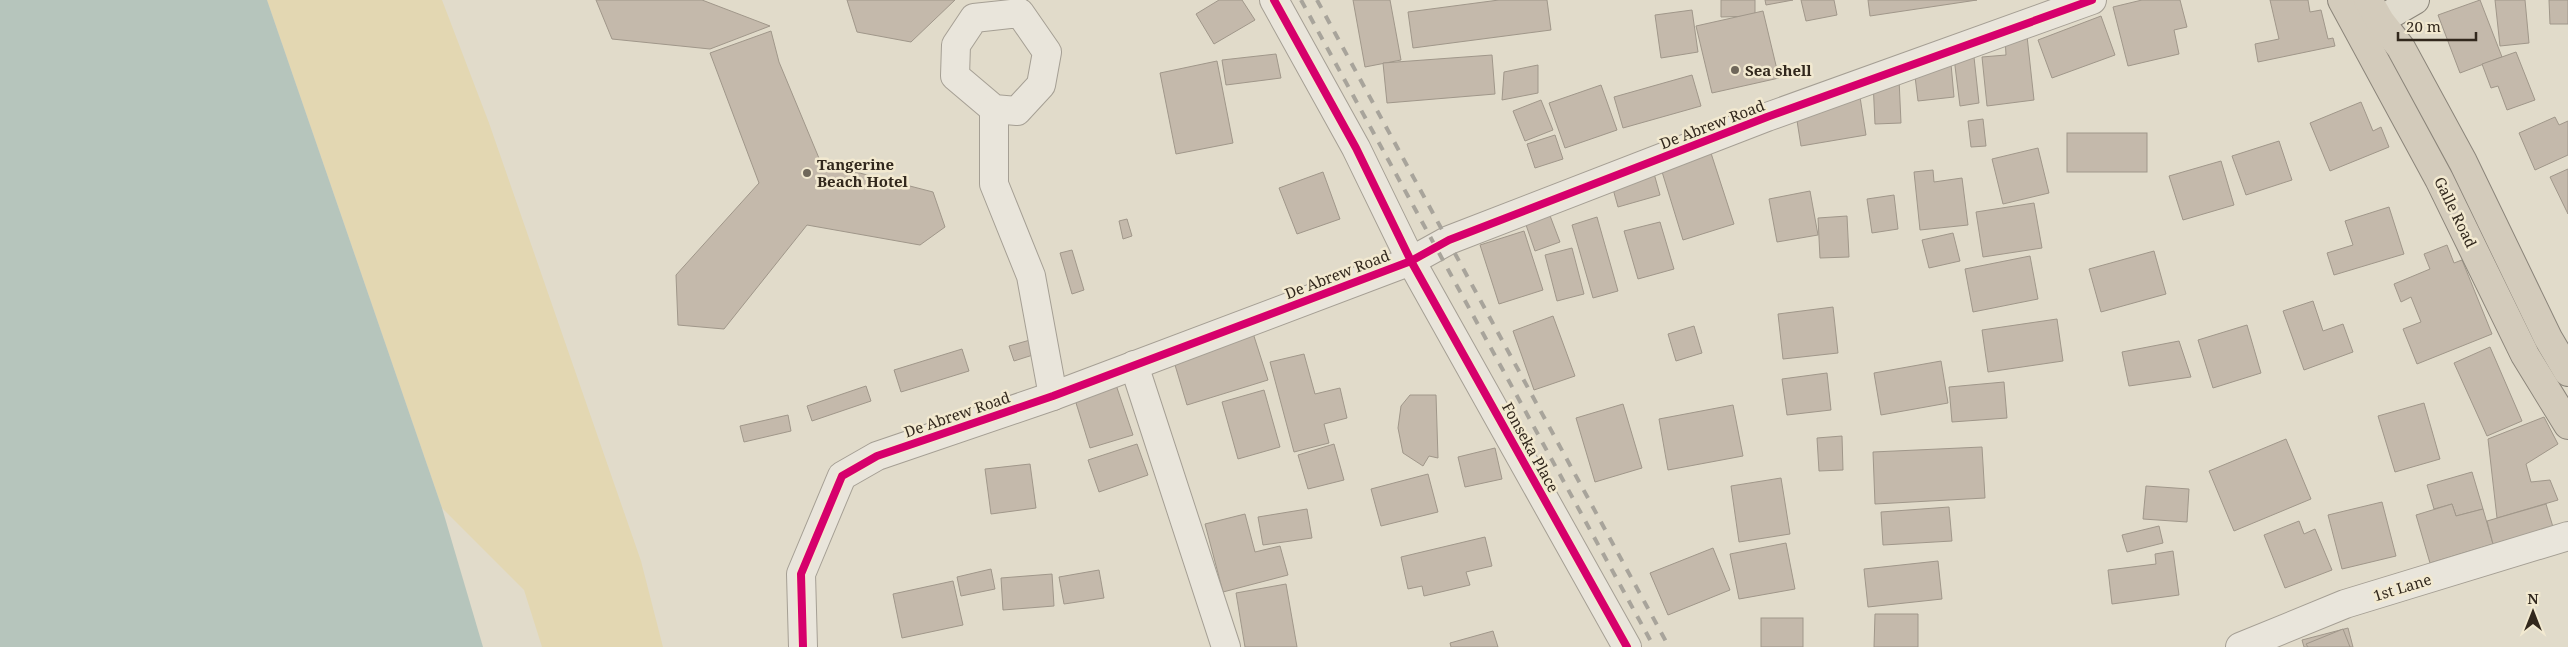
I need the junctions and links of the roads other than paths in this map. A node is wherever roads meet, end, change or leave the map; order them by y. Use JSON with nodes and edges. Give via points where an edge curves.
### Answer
{"nodes":[{"id":1,"x":1274,"y":0,"type":"edge"},
{"id":2,"x":2092,"y":0,"type":"edge"},
{"id":3,"x":2342,"y":0,"type":"edge"},
{"id":4,"x":2415,"y":0,"type":"edge"},
{"id":5,"x":2369,"y":18,"type":"edge"},
{"id":6,"x":994,"y":109,"type":"dead end"},
{"id":7,"x":1411,"y":261,"type":"junction"},
{"id":8,"x":1134,"y":365,"type":"junction"},
{"id":9,"x":2568,"y":372,"type":"edge"},
{"id":10,"x":1053,"y":396,"type":"junction"},
{"id":11,"x":2568,"y":425,"type":"edge"},
{"id":12,"x":2568,"y":536,"type":"edge"},
{"id":13,"x":803,"y":647,"type":"edge"},
{"id":14,"x":1226,"y":647,"type":"edge"},
{"id":15,"x":1627,"y":647,"type":"edge"},
{"id":16,"x":2240,"y":647,"type":"edge"}],
"edges":[{"from":1,"to":7,"type":"street","name":"Fonseka Place","via":[[1356,148]]},
{"from":2,"to":7,"type":"street","name":"De Abrew Road","via":[[1767,117],[1449,240]]},
{"from":3,"to":5,"type":"highway","name":"Galle Road"},
{"from":4,"to":5,"type":"main road"},
{"from":5,"to":9,"type":"highway","name":"Galle Road","via":[[2401,48],[2463,162],[2548,338]]},
{"from":5,"to":11,"type":"highway","name":"Galle Road","via":[[2440,179],[2525,355]]},
{"from":6,"to":10,"type":"street","via":[[994,184],[1031,276]]},
{"from":7,"to":8,"type":"street","name":"De Abrew Road"},
{"from":7,"to":15,"type":"street","name":"Fonseka Place"},
{"from":8,"to":10,"type":"street","name":"De Abrew Road"},
{"from":8,"to":14,"type":"street"},
{"from":10,"to":13,"type":"street","name":"De Abrew Road","via":[[877,456],[842,476],[801,574]]},
{"from":12,"to":16,"type":"street","name":"1st Lane","via":[[2345,604]]}]}
